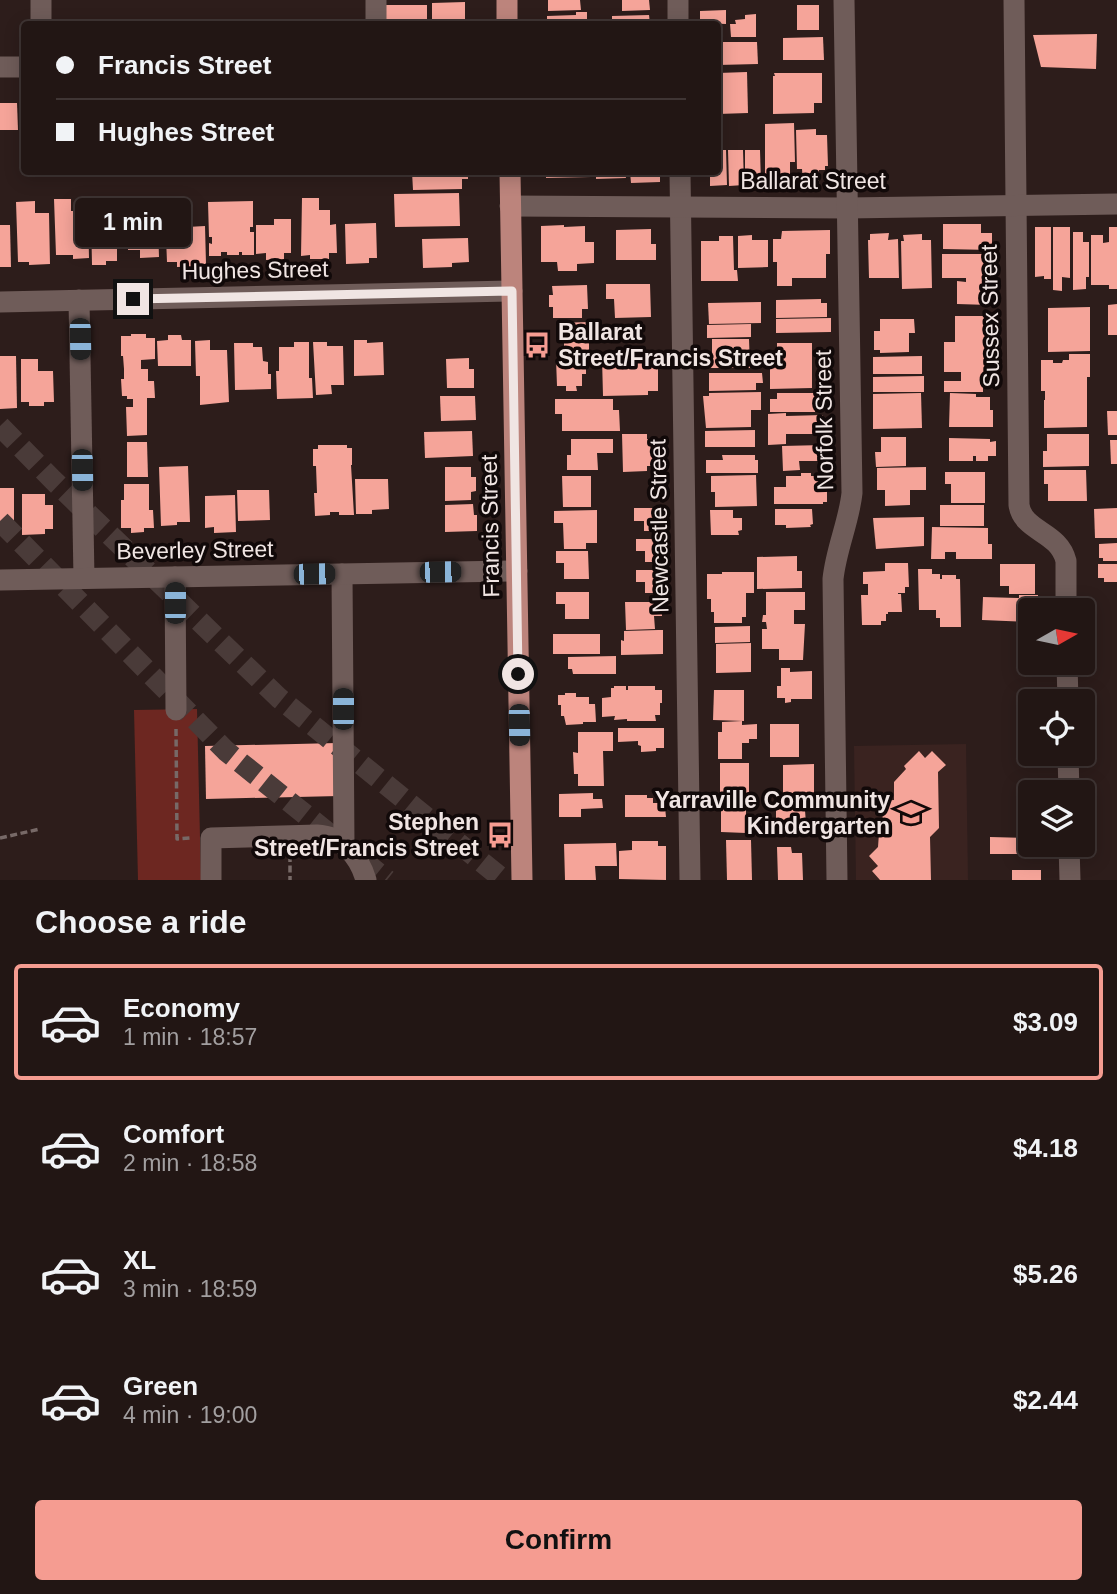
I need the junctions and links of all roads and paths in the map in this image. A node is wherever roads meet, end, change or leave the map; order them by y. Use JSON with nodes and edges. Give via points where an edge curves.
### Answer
{"nodes":[{"id":1,"x":41,"y":0,"type":"edge"},
{"id":2,"x":376,"y":0,"type":"edge"},
{"id":3,"x":507,"y":0,"type":"edge"},
{"id":4,"x":678,"y":0,"type":"edge"},
{"id":5,"x":844,"y":0,"type":"edge"},
{"id":6,"x":1014,"y":0,"type":"edge"},
{"id":7,"x":41,"y":21,"type":"edge"},
{"id":8,"x":376,"y":21,"type":"edge"},
{"id":9,"x":507,"y":21,"type":"edge"},
{"id":10,"x":678,"y":21,"type":"edge"},
{"id":11,"x":0,"y":66,"type":"edge"},
{"id":12,"x":21,"y":67,"type":"edge"},
{"id":13,"x":510,"y":175,"type":"edge"},
{"id":14,"x":680,"y":175,"type":"edge"},
{"id":15,"x":1117,"y":204,"type":"edge"},
{"id":16,"x":510,"y":206,"type":"junction"},
{"id":17,"x":1016,"y":206,"type":"junction"},
{"id":18,"x":681,"y":208,"type":"junction"},
{"id":19,"x":847,"y":208,"type":"junction"},
{"id":20,"x":512,"y":291,"type":"junction"},
{"id":21,"x":79,"y":300,"type":"junction"},
{"id":22,"x":0,"y":302,"type":"edge"},
{"id":23,"x":517,"y":571,"type":"junction"},
{"id":24,"x":342,"y":574,"type":"junction"},
{"id":25,"x":175,"y":577,"type":"junction"},
{"id":26,"x":84,"y":578,"type":"junction"},
{"id":27,"x":0,"y":580,"type":"edge"},
{"id":28,"x":1066,"y":598,"type":"edge"},
{"id":29,"x":176,"y":710,"type":"joint"},
{"id":30,"x":40,"y":829,"type":"dead end"},
{"id":31,"x":0,"y":838,"type":"edge"},
{"id":32,"x":211,"y":838,"type":"junction"},
{"id":33,"x":344,"y":844,"type":"junction"},
{"id":34,"x":1069,"y":857,"type":"edge"},
{"id":35,"x":211,"y":880,"type":"edge"},
{"id":36,"x":366,"y":880,"type":"edge"},
{"id":37,"x":522,"y":880,"type":"edge"},
{"id":38,"x":690,"y":880,"type":"edge"},
{"id":39,"x":836,"y":880,"type":"edge"},
{"id":40,"x":1070,"y":880,"type":"edge"}],
"edges":[{"from":1,"to":7,"type":"street"},
{"from":2,"to":8,"type":"street"},
{"from":3,"to":9,"type":"main road"},
{"from":4,"to":10,"type":"street"},
{"from":5,"to":19,"type":"street","name":"Norfolk Street"},
{"from":6,"to":17,"type":"street","name":"Sussex Street"},
{"from":11,"to":12,"type":"street"},
{"from":13,"to":16,"type":"main road","name":"Francis Street"},
{"from":14,"to":18,"type":"street","name":"Newcastle Street"},
{"from":15,"to":17,"type":"street","name":"Ballarat Street"},
{"from":16,"to":18,"type":"street","name":"Ballarat Street"},
{"from":16,"to":20,"type":"main road","name":"Francis Street"},
{"from":17,"to":19,"type":"street","name":"Ballarat Street"},
{"from":17,"to":28,"type":"street","name":"Sussex Street","via":[[1019,505],[1022,517],[1058,543],[1064,553]]},
{"from":18,"to":19,"type":"street","name":"Ballarat Street"},
{"from":18,"to":38,"type":"street","name":"Newcastle Street"},
{"from":19,"to":39,"type":"street","name":"Norfolk Street","via":[[852,493],[833,579]]},
{"from":20,"to":21,"type":"street","name":"Hughes Street"},
{"from":20,"to":23,"type":"main road","name":"Francis Street"},
{"from":21,"to":22,"type":"street","name":"Hughes Street"},
{"from":21,"to":26,"type":"street"},
{"from":23,"to":24,"type":"street","name":"Beverley Street"},
{"from":23,"to":37,"type":"main road","name":"Francis Street"},
{"from":24,"to":25,"type":"street","name":"Beverley Street"},
{"from":24,"to":33,"type":"street"},
{"from":25,"to":26,"type":"street","name":"Beverley Street"},
{"from":25,"to":29,"type":"street"},
{"from":26,"to":27,"type":"street","name":"Beverley Street"},
{"from":29,"to":32,"type":"path","via":[[177,839]]},
{"from":30,"to":31,"type":"path"},
{"from":32,"to":33,"type":"street","via":[[317,835]]},
{"from":32,"to":35,"type":"street"},
{"from":33,"to":36,"type":"street"},
{"from":34,"to":40,"type":"street"}]}
